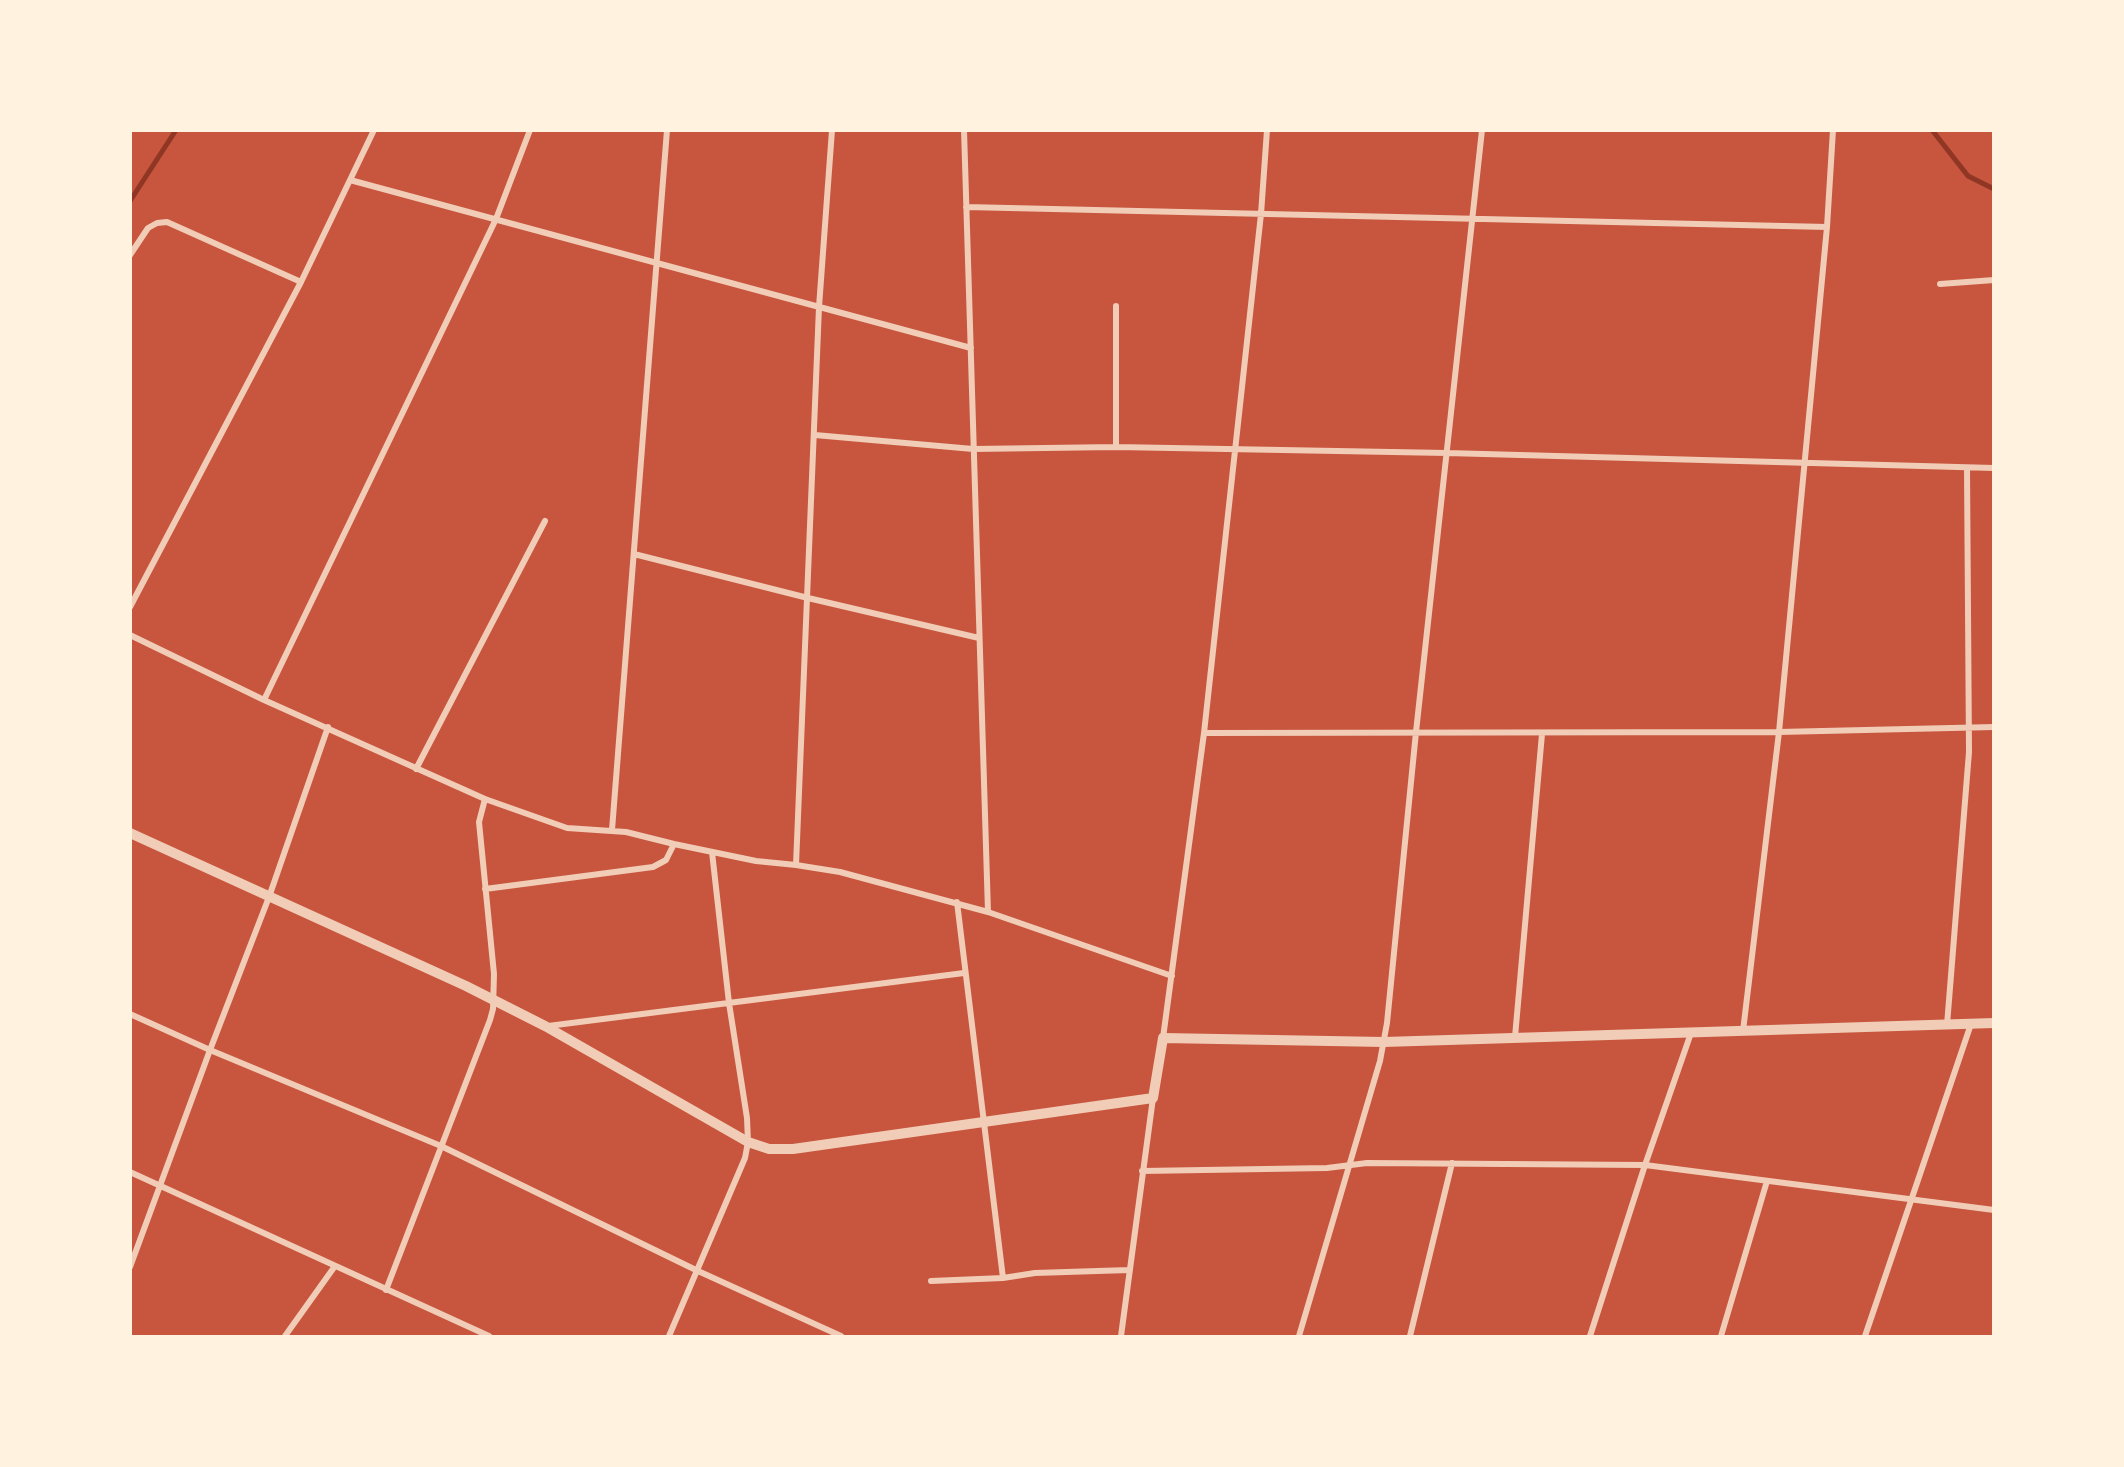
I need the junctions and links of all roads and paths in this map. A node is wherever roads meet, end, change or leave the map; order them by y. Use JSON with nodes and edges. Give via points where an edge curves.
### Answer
{"nodes":[{"id":1,"x":375,"y":130,"type":"edge"},
{"id":2,"x":530,"y":130,"type":"edge"},
{"id":3,"x":667,"y":130,"type":"edge"},
{"id":4,"x":832,"y":130,"type":"edge"},
{"id":5,"x":964,"y":130,"type":"edge"},
{"id":6,"x":1268,"y":130,"type":"edge"},
{"id":7,"x":1482,"y":130,"type":"edge"},
{"id":8,"x":1833,"y":130,"type":"edge"},
{"id":9,"x":350,"y":180,"type":"junction"},
{"id":10,"x":966,"y":207,"type":"junction"},
{"id":11,"x":1261,"y":214,"type":"junction"},
{"id":12,"x":496,"y":219,"type":"junction"},
{"id":13,"x":1472,"y":219,"type":"junction"},
{"id":14,"x":1827,"y":227,"type":"junction"},
{"id":15,"x":130,"y":255,"type":"edge"},
{"id":16,"x":656,"y":263,"type":"junction"},
{"id":17,"x":1994,"y":280,"type":"edge"},
{"id":18,"x":301,"y":282,"type":"junction"},
{"id":19,"x":1940,"y":284,"type":"dead end"},
{"id":20,"x":1116,"y":306,"type":"dead end"},
{"id":21,"x":819,"y":307,"type":"junction"},
{"id":22,"x":970,"y":348,"type":"junction"},
{"id":23,"x":815,"y":435,"type":"junction"},
{"id":24,"x":1116,"y":447,"type":"junction"},
{"id":25,"x":973,"y":449,"type":"junction"},
{"id":26,"x":1234,"y":450,"type":"junction"},
{"id":27,"x":1447,"y":453,"type":"junction"},
{"id":28,"x":1803,"y":462,"type":"junction"},
{"id":29,"x":1967,"y":468,"type":"junction"},
{"id":30,"x":1994,"y":468,"type":"edge"},
{"id":31,"x":545,"y":520,"type":"dead end"},
{"id":32,"x":634,"y":554,"type":"junction"},
{"id":33,"x":808,"y":598,"type":"junction"},
{"id":34,"x":130,"y":607,"type":"edge"},
{"id":35,"x":130,"y":635,"type":"edge"},
{"id":36,"x":979,"y":638,"type":"junction"},
{"id":37,"x":264,"y":700,"type":"junction"},
{"id":38,"x":328,"y":727,"type":"junction"},
{"id":39,"x":1994,"y":727,"type":"edge"},
{"id":40,"x":1969,"y":728,"type":"junction"},
{"id":41,"x":1416,"y":732,"type":"junction"},
{"id":42,"x":1779,"y":732,"type":"junction"},
{"id":43,"x":1204,"y":733,"type":"junction"},
{"id":44,"x":1542,"y":734,"type":"junction"},
{"id":45,"x":416,"y":769,"type":"junction"},
{"id":46,"x":485,"y":799,"type":"junction"},
{"id":47,"x":612,"y":830,"type":"junction"},
{"id":48,"x":130,"y":833,"type":"edge"},
{"id":49,"x":674,"y":844,"type":"junction"},
{"id":50,"x":712,"y":852,"type":"junction"},
{"id":51,"x":796,"y":865,"type":"junction"},
{"id":52,"x":485,"y":889,"type":"junction"},
{"id":53,"x":269,"y":897,"type":"junction"},
{"id":54,"x":957,"y":902,"type":"junction"},
{"id":55,"x":987,"y":912,"type":"junction"},
{"id":56,"x":964,"y":973,"type":"junction"},
{"id":57,"x":1172,"y":976,"type":"junction"},
{"id":58,"x":494,"y":1000,"type":"junction"},
{"id":59,"x":729,"y":1003,"type":"junction"},
{"id":60,"x":130,"y":1014,"type":"edge"},
{"id":61,"x":1994,"y":1023,"type":"edge"},
{"id":62,"x":1971,"y":1024,"type":"junction"},
{"id":63,"x":1947,"y":1025,"type":"junction"},
{"id":64,"x":544,"y":1026,"type":"junction"},
{"id":65,"x":1743,"y":1031,"type":"junction"},
{"id":66,"x":1691,"y":1033,"type":"junction"},
{"id":67,"x":1515,"y":1037,"type":"junction"},
{"id":68,"x":1163,"y":1038,"type":"junction"},
{"id":69,"x":1384,"y":1042,"type":"junction"},
{"id":70,"x":210,"y":1050,"type":"junction"},
{"id":71,"x":1153,"y":1098,"type":"junction"},
{"id":72,"x":986,"y":1123,"type":"junction"},
{"id":73,"x":748,"y":1142,"type":"junction"},
{"id":74,"x":441,"y":1146,"type":"junction"},
{"id":75,"x":1452,"y":1163,"type":"junction"},
{"id":76,"x":1348,"y":1165,"type":"junction"},
{"id":77,"x":1645,"y":1165,"type":"junction"},
{"id":78,"x":1142,"y":1171,"type":"junction"},
{"id":79,"x":130,"y":1172,"type":"edge"},
{"id":80,"x":1767,"y":1181,"type":"junction"},
{"id":81,"x":162,"y":1186,"type":"junction"},
{"id":82,"x":1911,"y":1201,"type":"junction"},
{"id":83,"x":1994,"y":1210,"type":"edge"},
{"id":84,"x":335,"y":1266,"type":"junction"},
{"id":85,"x":130,"y":1267,"type":"edge"},
{"id":86,"x":1129,"y":1269,"type":"junction"},
{"id":87,"x":698,"y":1271,"type":"junction"},
{"id":88,"x":1004,"y":1278,"type":"junction"},
{"id":89,"x":931,"y":1281,"type":"dead end"},
{"id":90,"x":386,"y":1290,"type":"junction"},
{"id":91,"x":285,"y":1336,"type":"edge"},
{"id":92,"x":484,"y":1336,"type":"edge"},
{"id":93,"x":669,"y":1336,"type":"edge"},
{"id":94,"x":841,"y":1336,"type":"edge"},
{"id":95,"x":1121,"y":1336,"type":"edge"},
{"id":96,"x":1299,"y":1336,"type":"edge"},
{"id":97,"x":1410,"y":1336,"type":"edge"},
{"id":98,"x":1590,"y":1336,"type":"edge"},
{"id":99,"x":1721,"y":1336,"type":"edge"},
{"id":100,"x":1865,"y":1336,"type":"edge"}],
"edges":[{"from":1,"to":9,"type":"street"},
{"from":2,"to":12,"type":"street"},
{"from":3,"to":16,"type":"street"},
{"from":4,"to":21,"type":"street"},
{"from":5,"to":10,"type":"street"},
{"from":6,"to":11,"type":"street"},
{"from":7,"to":13,"type":"street"},
{"from":8,"to":14,"type":"street"},
{"from":9,"to":12,"type":"street"},
{"from":9,"to":18,"type":"street"},
{"from":10,"to":11,"type":"street"},
{"from":10,"to":22,"type":"street"},
{"from":11,"to":13,"type":"street"},
{"from":11,"to":26,"type":"street"},
{"from":12,"to":16,"type":"street"},
{"from":12,"to":37,"type":"street"},
{"from":13,"to":14,"type":"street"},
{"from":13,"to":27,"type":"street"},
{"from":14,"to":28,"type":"street"},
{"from":15,"to":18,"type":"street","via":[[148,228],[167,222]]},
{"from":16,"to":21,"type":"street"},
{"from":16,"to":32,"type":"street"},
{"from":17,"to":19,"type":"street"},
{"from":18,"to":34,"type":"street"},
{"from":20,"to":24,"type":"street"},
{"from":21,"to":22,"type":"street"},
{"from":21,"to":23,"type":"street"},
{"from":22,"to":25,"type":"street"},
{"from":23,"to":25,"type":"street"},
{"from":23,"to":33,"type":"street"},
{"from":24,"to":25,"type":"street"},
{"from":24,"to":26,"type":"street"},
{"from":25,"to":36,"type":"street"},
{"from":26,"to":27,"type":"street"},
{"from":26,"to":43,"type":"street"},
{"from":27,"to":28,"type":"street"},
{"from":27,"to":41,"type":"street"},
{"from":28,"to":29,"type":"street"},
{"from":28,"to":42,"type":"street"},
{"from":29,"to":30,"type":"street"},
{"from":29,"to":40,"type":"street"},
{"from":31,"to":45,"type":"street"},
{"from":32,"to":33,"type":"street"},
{"from":32,"to":47,"type":"street"},
{"from":33,"to":36,"type":"street"},
{"from":33,"to":51,"type":"street"},
{"from":35,"to":37,"type":"street"},
{"from":36,"to":55,"type":"street"},
{"from":37,"to":38,"type":"street"},
{"from":38,"to":45,"type":"street"},
{"from":38,"to":53,"type":"street"},
{"from":39,"to":40,"type":"street"},
{"from":40,"to":42,"type":"street"},
{"from":40,"to":63,"type":"street"},
{"from":41,"to":43,"type":"street"},
{"from":41,"to":44,"type":"street"},
{"from":41,"to":69,"type":"street"},
{"from":42,"to":44,"type":"street"},
{"from":42,"to":65,"type":"street"},
{"from":43,"to":57,"type":"street"},
{"from":44,"to":67,"type":"street"},
{"from":45,"to":46,"type":"street"},
{"from":46,"to":47,"type":"street","via":[[567,828]]},
{"from":46,"to":52,"type":"street","via":[[479,822]]},
{"from":47,"to":49,"type":"street"},
{"from":48,"to":53,"type":"street"},
{"from":49,"to":50,"type":"street"},
{"from":49,"to":52,"type":"street","via":[[666,860],[653,867]]},
{"from":50,"to":51,"type":"street"},
{"from":50,"to":59,"type":"street"},
{"from":51,"to":54,"type":"street","via":[[840,872]]},
{"from":52,"to":58,"type":"street"},
{"from":53,"to":58,"type":"street"},
{"from":53,"to":70,"type":"street"},
{"from":54,"to":55,"type":"street"},
{"from":54,"to":56,"type":"street"},
{"from":55,"to":57,"type":"street"},
{"from":56,"to":59,"type":"street"},
{"from":56,"to":72,"type":"street"},
{"from":57,"to":68,"type":"street"},
{"from":58,"to":64,"type":"street"},
{"from":58,"to":74,"type":"street","via":[[490,1020]]},
{"from":59,"to":64,"type":"street"},
{"from":59,"to":73,"type":"street"},
{"from":60,"to":70,"type":"street"},
{"from":61,"to":62,"type":"street"},
{"from":62,"to":63,"type":"street"},
{"from":62,"to":82,"type":"street"},
{"from":63,"to":65,"type":"street"},
{"from":64,"to":73,"type":"street"},
{"from":65,"to":66,"type":"street"},
{"from":66,"to":67,"type":"street"},
{"from":66,"to":77,"type":"street"},
{"from":67,"to":69,"type":"street"},
{"from":68,"to":69,"type":"street"},
{"from":68,"to":71,"type":"street"},
{"from":69,"to":76,"type":"street"},
{"from":70,"to":74,"type":"street"},
{"from":70,"to":81,"type":"street"},
{"from":71,"to":72,"type":"street"},
{"from":71,"to":78,"type":"street"},
{"from":72,"to":73,"type":"street","via":[[793,1149],[769,1149]]},
{"from":72,"to":88,"type":"street"},
{"from":73,"to":87,"type":"street"},
{"from":74,"to":87,"type":"street"},
{"from":74,"to":90,"type":"street"},
{"from":75,"to":76,"type":"street"},
{"from":75,"to":77,"type":"street"},
{"from":75,"to":97,"type":"street"},
{"from":76,"to":78,"type":"street"},
{"from":76,"to":96,"type":"street"},
{"from":77,"to":80,"type":"street"},
{"from":77,"to":98,"type":"street"},
{"from":78,"to":86,"type":"street"},
{"from":79,"to":81,"type":"street"},
{"from":80,"to":82,"type":"street"},
{"from":80,"to":99,"type":"street"},
{"from":81,"to":84,"type":"street"},
{"from":81,"to":85,"type":"street"},
{"from":82,"to":83,"type":"street"},
{"from":82,"to":100,"type":"street"},
{"from":84,"to":90,"type":"street"},
{"from":84,"to":91,"type":"street"},
{"from":86,"to":88,"type":"street"},
{"from":86,"to":95,"type":"street"},
{"from":87,"to":93,"type":"street"},
{"from":87,"to":94,"type":"street"},
{"from":88,"to":89,"type":"street"},
{"from":90,"to":92,"type":"street"}]}
